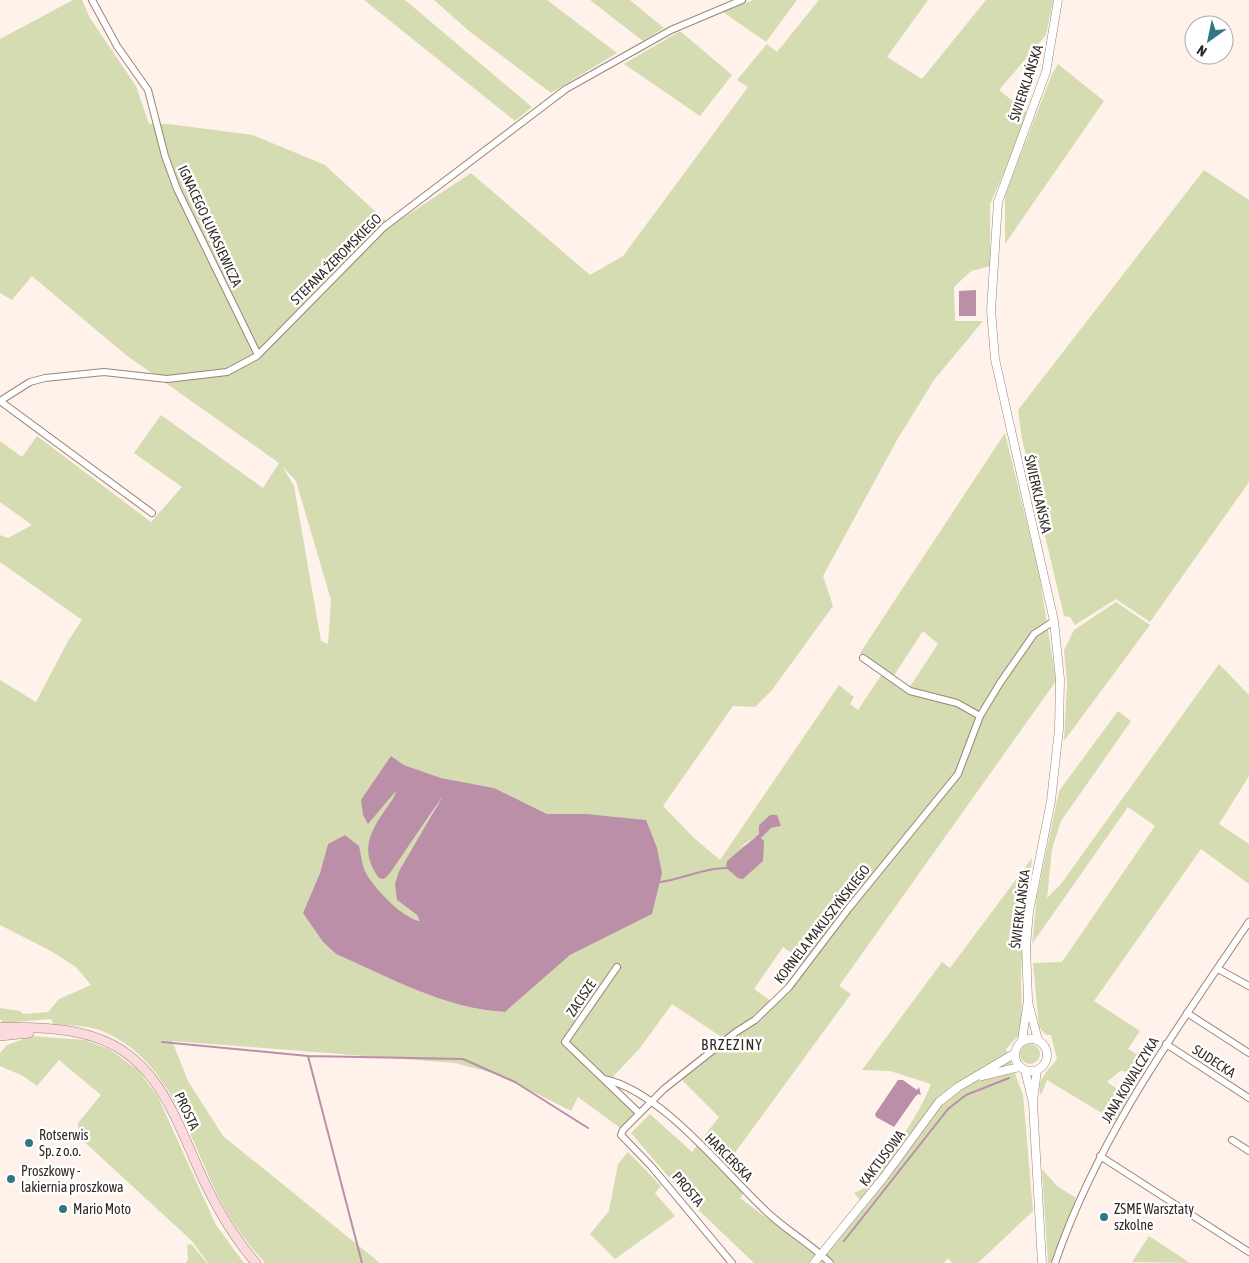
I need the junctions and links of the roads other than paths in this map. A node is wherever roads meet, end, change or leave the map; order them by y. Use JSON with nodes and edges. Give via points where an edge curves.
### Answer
{"nodes":[{"id":1,"x":92,"y":0,"type":"edge"},
{"id":2,"x":742,"y":0,"type":"edge"},
{"id":3,"x":1058,"y":0,"type":"edge"},
{"id":4,"x":258,"y":355,"type":"junction"},
{"id":5,"x":0,"y":401,"type":"edge"},
{"id":6,"x":152,"y":513,"type":"dead end"},
{"id":7,"x":1054,"y":621,"type":"junction"},
{"id":8,"x":863,"y":658,"type":"dead end"},
{"id":9,"x":980,"y":716,"type":"junction"},
{"id":10,"x":1249,"y":922,"type":"edge"},
{"id":11,"x":617,"y":967,"type":"dead end"},
{"id":12,"x":1218,"y":969,"type":"junction"},
{"id":13,"x":1249,"y":986,"type":"edge"},
{"id":14,"x":1028,"y":1000,"type":"junction"},
{"id":15,"x":1187,"y":1013,"type":"junction"},
{"id":16,"x":0,"y":1027,"type":"edge"},
{"id":17,"x":44,"y":1030,"type":"junction"},
{"id":18,"x":0,"y":1036,"type":"edge"},
{"id":19,"x":1022,"y":1040,"type":"junction"},
{"id":20,"x":1038,"y":1040,"type":"junction"},
{"id":21,"x":565,"y":1042,"type":"joint"},
{"id":22,"x":1166,"y":1044,"type":"junction"},
{"id":23,"x":1249,"y":1053,"type":"edge"},
{"id":24,"x":1014,"y":1054,"type":"junction"},
{"id":25,"x":1022,"y":1068,"type":"junction"},
{"id":26,"x":1037,"y":1070,"type":"junction"},
{"id":27,"x":978,"y":1076,"type":"junction"},
{"id":28,"x":604,"y":1079,"type":"junction"},
{"id":29,"x":1249,"y":1098,"type":"edge"},
{"id":30,"x":651,"y":1101,"type":"junction"},
{"id":31,"x":1033,"y":1103,"type":"junction"},
{"id":32,"x":639,"y":1113,"type":"junction"},
{"id":33,"x":621,"y":1135,"type":"joint"},
{"id":34,"x":1232,"y":1140,"type":"dead end"},
{"id":35,"x":1249,"y":1151,"type":"edge"},
{"id":36,"x":1100,"y":1156,"type":"junction"},
{"id":37,"x":1249,"y":1252,"type":"edge"},
{"id":38,"x":821,"y":1254,"type":"junction"},
{"id":39,"x":256,"y":1263,"type":"edge"},
{"id":40,"x":732,"y":1263,"type":"edge"},
{"id":41,"x":814,"y":1263,"type":"edge"},
{"id":42,"x":830,"y":1263,"type":"edge"},
{"id":43,"x":1042,"y":1263,"type":"edge"},
{"id":44,"x":1055,"y":1263,"type":"edge"}],
"edges":[{"from":1,"to":4,"type":"street","name":"IGNACEGO ŁUKASIEWICZA","via":[[117,46],[148,90],[177,189]]},
{"from":2,"to":4,"type":"street","name":"STEFANA ŻEROMSKIEGO","via":[[671,30],[566,89],[384,227]]},
{"from":3,"to":7,"type":"street","name":"ŚWIERKLAŃSKA","via":[[1046,72],[998,202],[991,310],[999,376]]},
{"from":4,"to":5,"type":"street","name":"STEFANA ŻEROMSKIEGO","via":[[227,372],[167,379],[104,372],[45,378],[30,382]]},
{"from":5,"to":6,"type":"street"},
{"from":7,"to":9,"type":"street","name":"KORNELA MAKUSZYŃSKIEGO","via":[[1034,634]]},
{"from":7,"to":14,"type":"street","name":"ŚWIERKLAŃSKA","via":[[1060,665],[1060,712],[1050,809],[1030,906],[1026,946]]},
{"from":8,"to":9,"type":"street","via":[[910,691],[960,704]]},
{"from":9,"to":30,"type":"street","name":"KORNELA MAKUSZYŃSKIEGO","via":[[958,774],[789,987],[755,1020]]},
{"from":10,"to":12,"type":"street","name":"JANA KOWALCZYKA"},
{"from":11,"to":21,"type":"street","name":"ZACISZE"},
{"from":12,"to":13,"type":"street"},
{"from":12,"to":15,"type":"street","name":"JANA KOWALCZYKA"},
{"from":14,"to":19,"type":"street","name":"ŚWIERKLAŃSKA"},
{"from":14,"to":20,"type":"street","name":"ŚWIERKLAŃSKA"},
{"from":15,"to":22,"type":"street","name":"JANA KOWALCZYKA"},
{"from":15,"to":23,"type":"street"},
{"from":16,"to":17,"type":"main road","name":"PROSTA"},
{"from":17,"to":18,"type":"main road","name":"PROSTA"},
{"from":17,"to":39,"type":"main road","name":"PROSTA","via":[[75,1032],[101,1039],[130,1055],[147,1071],[169,1102],[217,1207]]},
{"from":19,"to":20,"type":"street"},
{"from":19,"to":24,"type":"street"},
{"from":20,"to":26,"type":"street","via":[[1045,1046],[1047,1057]]},
{"from":21,"to":28,"type":"street","name":"HARCERSKA"},
{"from":22,"to":29,"type":"street","name":"SUDECKA"},
{"from":22,"to":36,"type":"street","name":"JANA KOWALCZYKA"},
{"from":24,"to":25,"type":"street"},
{"from":24,"to":27,"type":"street","name":"KAKTUSOWA"},
{"from":25,"to":26,"type":"street"},
{"from":25,"to":27,"type":"street","name":"KAKTUSOWA"},
{"from":25,"to":31,"type":"street"},
{"from":26,"to":31,"type":"street"},
{"from":27,"to":38,"type":"street","name":"KAKTUSOWA","via":[[939,1102],[884,1177]]},
{"from":28,"to":30,"type":"street","name":"HARCERSKA","via":[[627,1087]]},
{"from":28,"to":32,"type":"street","name":"HARCERSKA"},
{"from":30,"to":32,"type":"street","name":"KORNELA MAKUSZYŃSKIEGO"},
{"from":30,"to":38,"type":"street","name":"HARCERSKA","via":[[769,1214]]},
{"from":31,"to":43,"type":"street"},
{"from":32,"to":33,"type":"street","name":"KORNELA MAKUSZYŃSKIEGO"},
{"from":33,"to":40,"type":"street","name":"PROSTA","via":[[648,1162]]},
{"from":34,"to":35,"type":"street"},
{"from":36,"to":37,"type":"street"},
{"from":36,"to":44,"type":"street","name":"JANA KOWALCZYKA","via":[[1078,1201]]},
{"from":38,"to":41,"type":"street","name":"KAKTUSOWA"},
{"from":38,"to":42,"type":"street","name":"HARCERSKA"}]}
